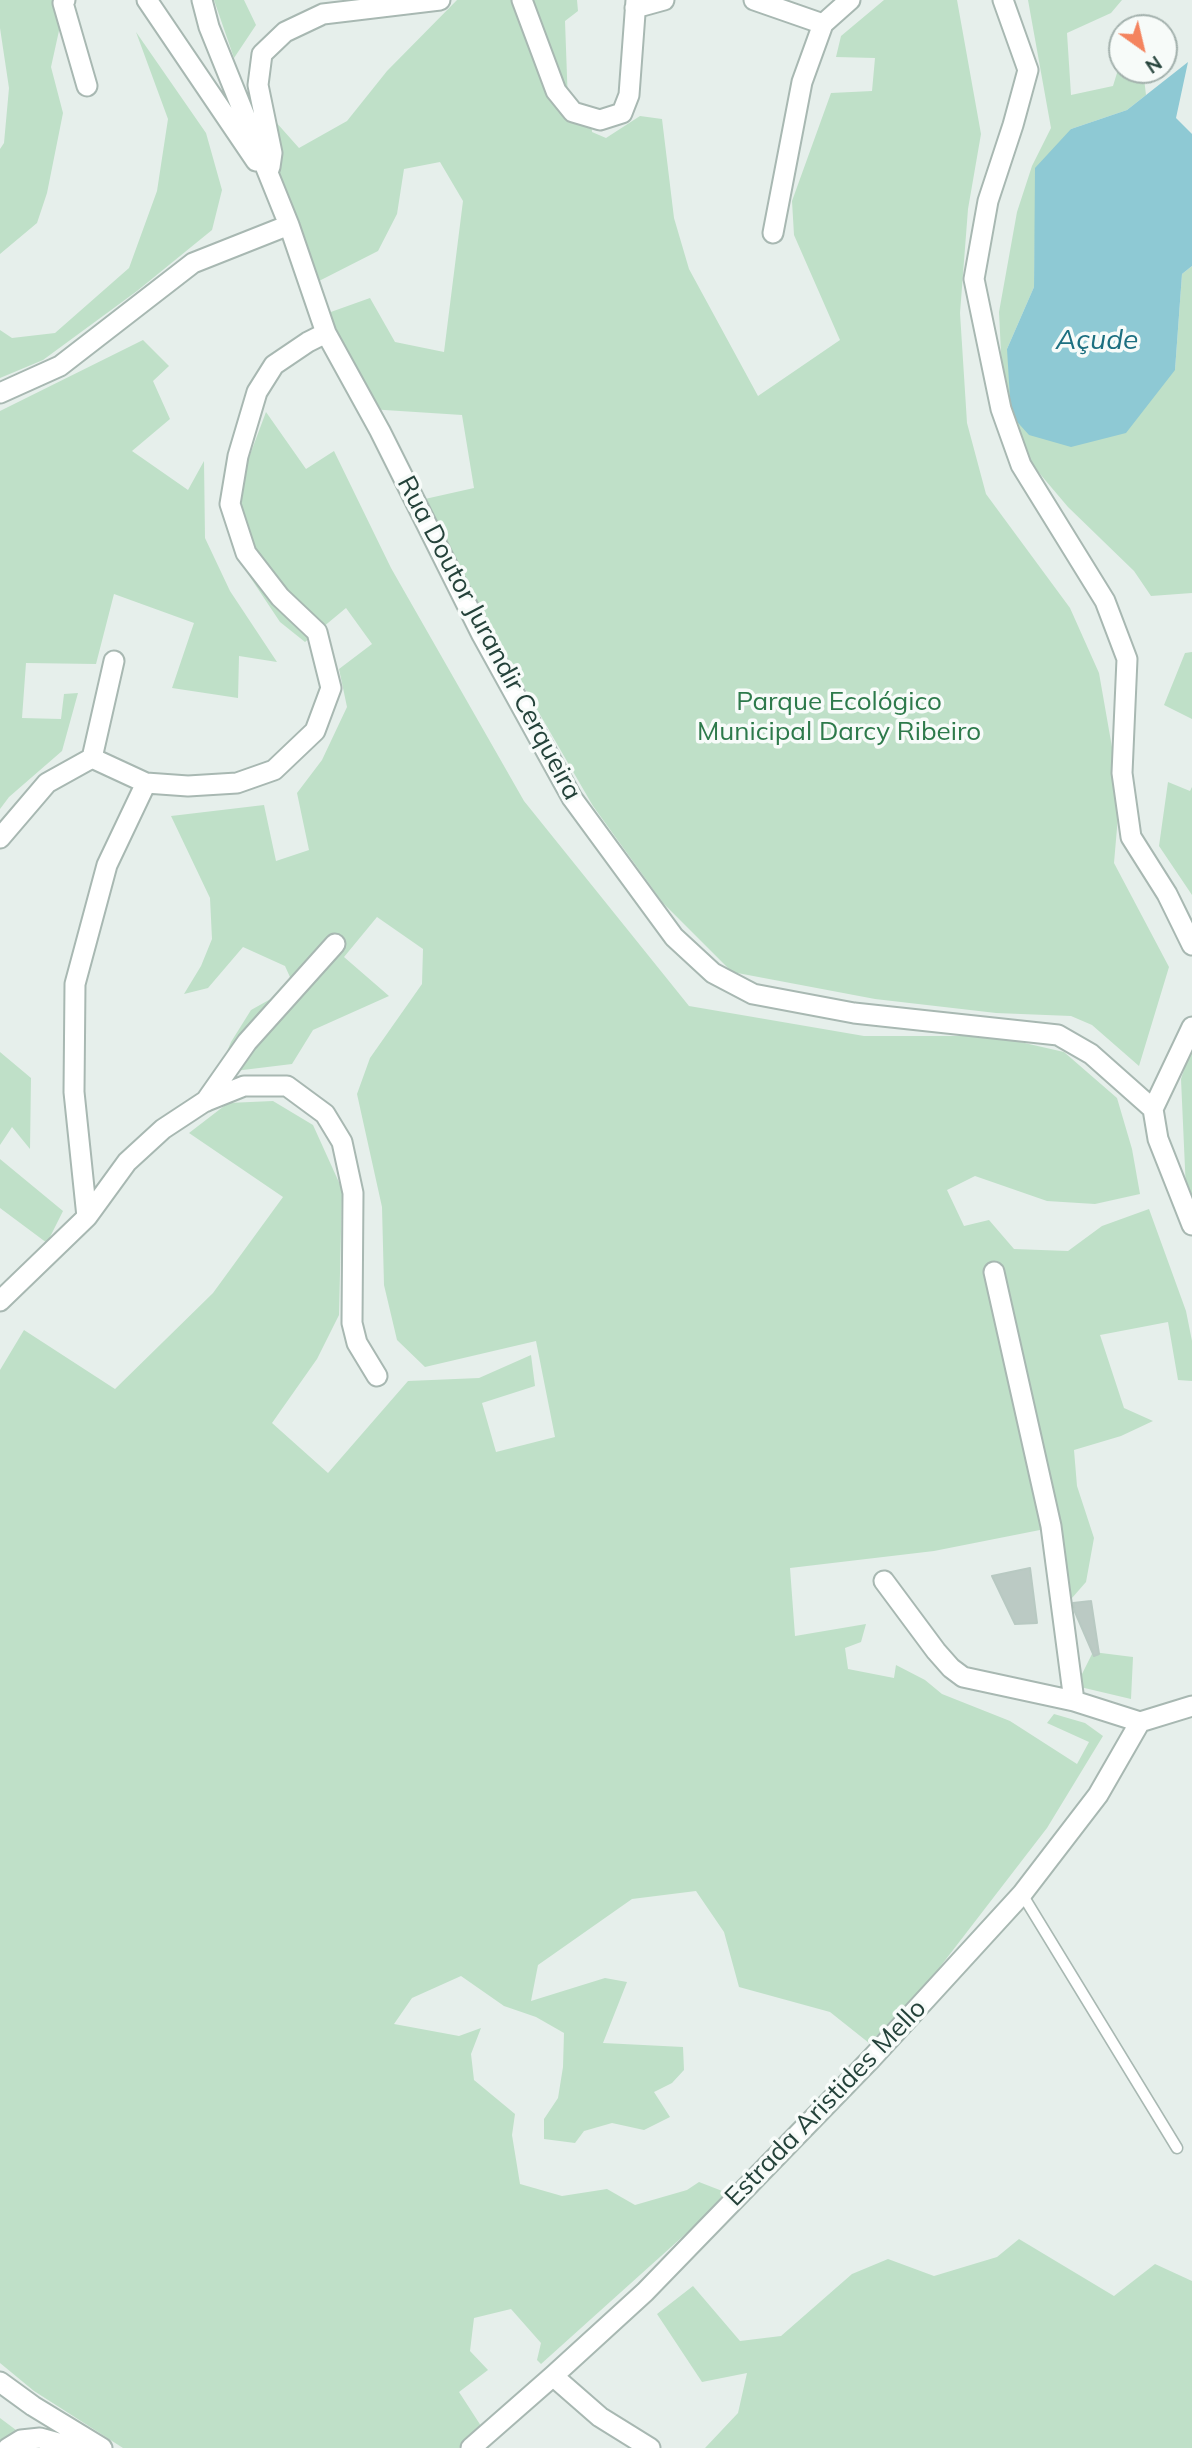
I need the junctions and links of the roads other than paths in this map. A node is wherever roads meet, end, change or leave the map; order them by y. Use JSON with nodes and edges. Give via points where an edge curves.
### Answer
{"nodes":[{"id":1,"x":65,"y":0,"type":"edge"},
{"id":2,"x":147,"y":0,"type":"edge"},
{"id":3,"x":202,"y":0,"type":"edge"},
{"id":4,"x":440,"y":0,"type":"edge"},
{"id":5,"x":522,"y":0,"type":"edge"},
{"id":6,"x":664,"y":0,"type":"edge"},
{"id":7,"x":754,"y":0,"type":"edge"},
{"id":8,"x":849,"y":0,"type":"edge"},
{"id":9,"x":1003,"y":0,"type":"edge"},
{"id":10,"x":636,"y":4,"type":"edge"},
{"id":11,"x":823,"y":23,"type":"junction"},
{"id":12,"x":87,"y":86,"type":"dead end"},
{"id":13,"x":269,"y":174,"type":"junction"},
{"id":14,"x":289,"y":225,"type":"junction"},
{"id":15,"x":774,"y":233,"type":"dead end"},
{"id":16,"x":326,"y":333,"type":"junction"},
{"id":17,"x":0,"y":393,"type":"edge"},
{"id":18,"x":114,"y":661,"type":"dead end"},
{"id":19,"x":92,"y":758,"type":"junction"},
{"id":20,"x":146,"y":783,"type":"junction"},
{"id":21,"x":0,"y":838,"type":"edge"},
{"id":22,"x":335,"y":944,"type":"dead end"},
{"id":23,"x":1192,"y":945,"type":"edge"},
{"id":24,"x":1192,"y":1027,"type":"edge"},
{"id":25,"x":204,"y":1102,"type":"junction"},
{"id":26,"x":1153,"y":1109,"type":"junction"},
{"id":27,"x":87,"y":1217,"type":"junction"},
{"id":28,"x":1192,"y":1225,"type":"edge"},
{"id":29,"x":993,"y":1272,"type":"dead end"},
{"id":30,"x":0,"y":1301,"type":"edge"},
{"id":31,"x":377,"y":1376,"type":"dead end"},
{"id":32,"x":884,"y":1581,"type":"dead end"},
{"id":33,"x":1074,"y":1701,"type":"junction"},
{"id":34,"x":1192,"y":1706,"type":"edge"},
{"id":35,"x":1140,"y":1722,"type":"junction"},
{"id":36,"x":1021,"y":1894,"type":"junction"},
{"id":37,"x":1177,"y":2148,"type":"dead end"},
{"id":38,"x":553,"y":2376,"type":"junction"},
{"id":39,"x":0,"y":2382,"type":"edge"},
{"id":40,"x":8,"y":2448,"type":"edge"},
{"id":41,"x":76,"y":2448,"type":"edge"},
{"id":42,"x":102,"y":2448,"type":"edge"},
{"id":43,"x":471,"y":2448,"type":"edge"},
{"id":44,"x":650,"y":2448,"type":"edge"}],
"edges":[{"from":1,"to":12,"type":"street"},
{"from":2,"to":13,"type":"street","via":[[250,155]]},
{"from":3,"to":13,"type":"street","name":"Rua Doutor Jurandir Cerqueira"},
{"from":4,"to":13,"type":"street","via":[[323,15],[285,32],[262,54],[258,85],[272,153]]},
{"from":5,"to":10,"type":"street","via":[[556,90],[573,112],[600,120],[622,113],[629,95]]},
{"from":6,"to":10,"type":"street"},
{"from":7,"to":11,"type":"street"},
{"from":8,"to":11,"type":"street"},
{"from":9,"to":23,"type":"street","via":[[1028,70],[988,201],[974,279],[1001,409],[1021,465],[1105,601],[1128,659],[1122,773],[1131,837]]},
{"from":11,"to":15,"type":"street","via":[[802,82]]},
{"from":13,"to":14,"type":"street","name":"Rua Doutor Jurandir Cerqueira"},
{"from":14,"to":16,"type":"street","name":"Rua Doutor Jurandir Cerqueira"},
{"from":14,"to":17,"type":"street","via":[[193,263],[60,366]]},
{"from":16,"to":20,"type":"street","via":[[274,365],[257,392],[230,504],[246,553],[280,597],[317,632],[331,688],[316,731],[274,770],[237,783]]},
{"from":16,"to":26,"type":"street","name":"Rua Doutor Jurandir Cerqueira","via":[[572,798],[683,946],[713,973],[753,994],[854,1013],[1058,1035],[1091,1054]]},
{"from":18,"to":19,"type":"street"},
{"from":19,"to":20,"type":"street"},
{"from":19,"to":21,"type":"street","via":[[47,783]]},
{"from":20,"to":27,"type":"street","via":[[107,865],[75,984],[74,1092]]},
{"from":22,"to":25,"type":"street","via":[[247,1042]]},
{"from":24,"to":26,"type":"street"},
{"from":25,"to":27,"type":"street","via":[[163,1129],[127,1162]]},
{"from":25,"to":31,"type":"street","via":[[244,1086],[287,1086],[325,1114],[342,1142],[353,1193],[352,1323]]},
{"from":26,"to":28,"type":"street","via":[[1158,1139]]},
{"from":27,"to":30,"type":"street"},
{"from":29,"to":33,"type":"street","via":[[1051,1526]]},
{"from":32,"to":33,"type":"street","via":[[936,1651],[963,1677]]},
{"from":33,"to":35,"type":"street"},
{"from":34,"to":35,"type":"street"},
{"from":35,"to":36,"type":"street","name":"Estrada Aristides Mello","via":[[1098,1795]]},
{"from":36,"to":37,"type":"lane"},
{"from":36,"to":38,"type":"street","name":"Estrada Aristides Mello","via":[[862,2069],[645,2292]]},
{"from":38,"to":43,"type":"street","name":"Estrada Aristides Mello"},
{"from":38,"to":44,"type":"street","via":[[600,2417]]},
{"from":39,"to":42,"type":"street"},
{"from":40,"to":41,"type":"street","via":[[21,2440],[40,2438]]}]}
